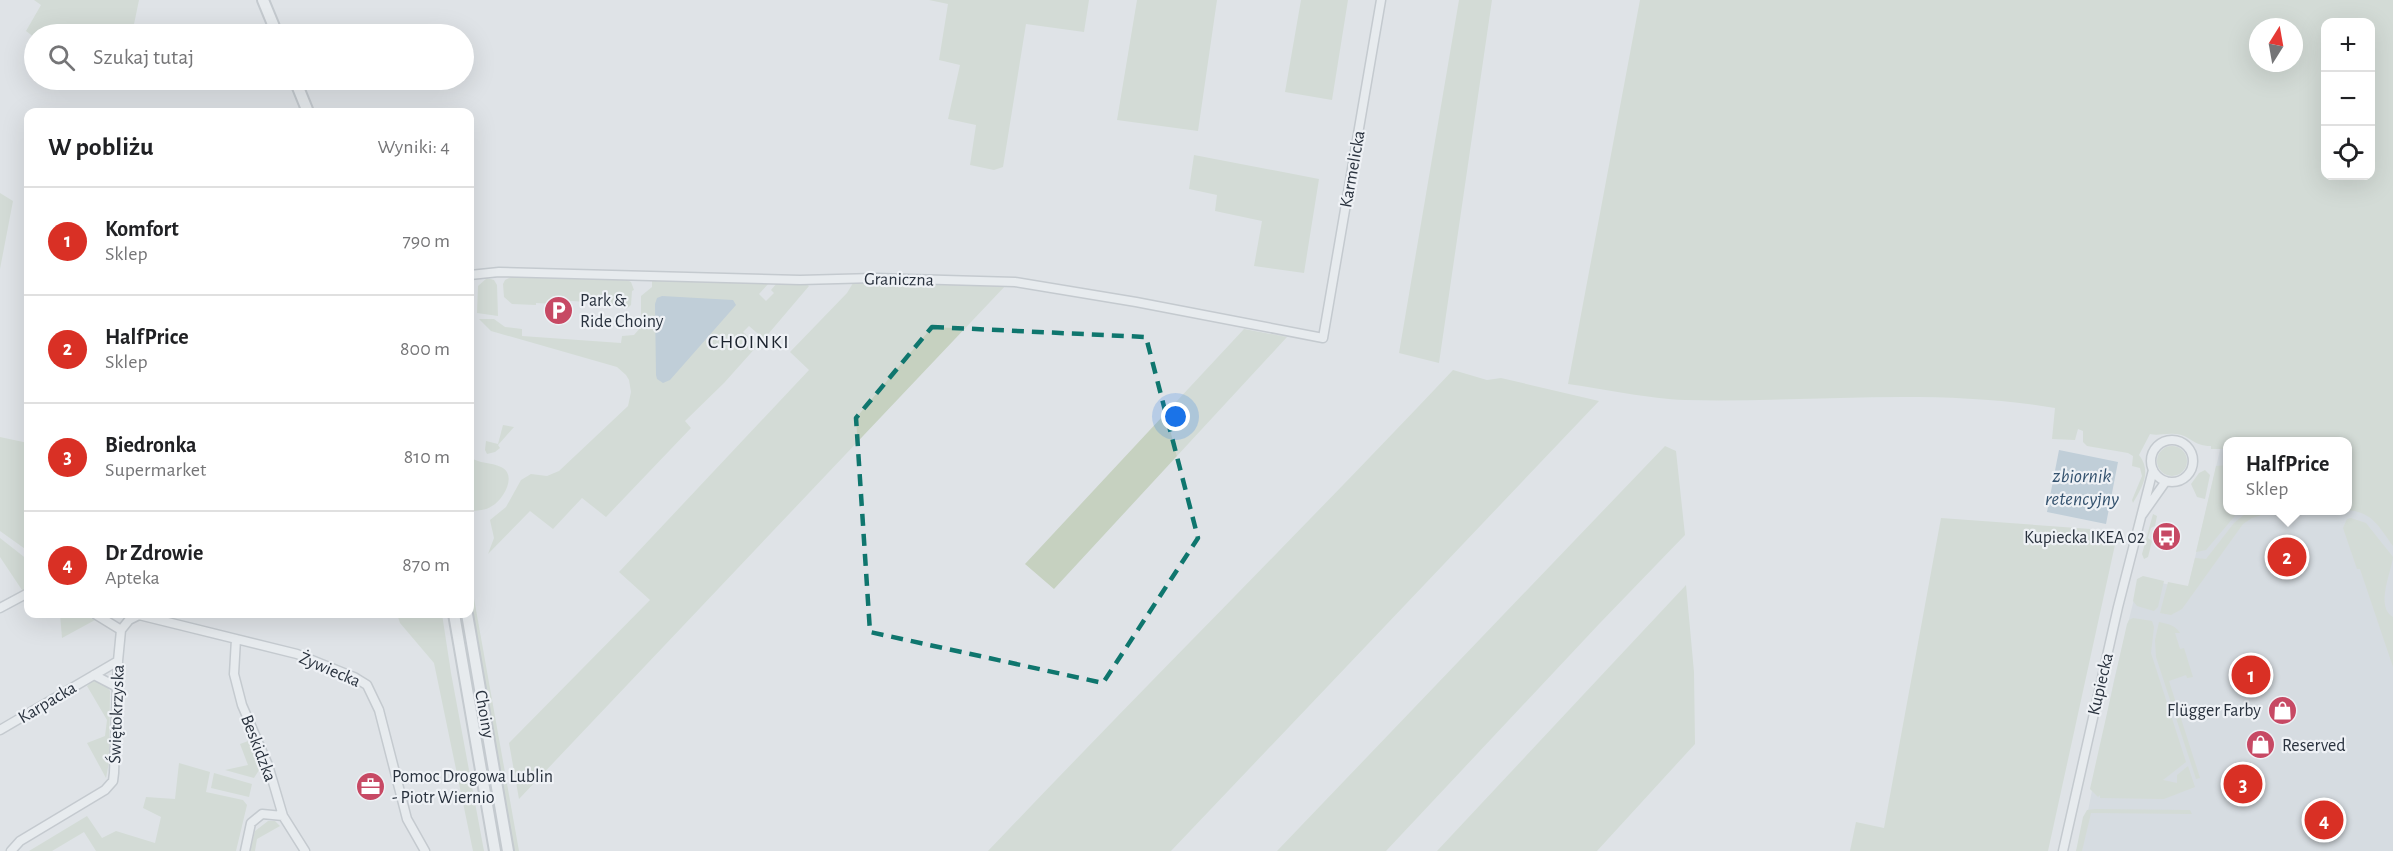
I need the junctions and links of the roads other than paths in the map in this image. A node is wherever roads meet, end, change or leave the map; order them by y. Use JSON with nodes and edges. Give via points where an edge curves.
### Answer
{"nodes":[{"id":1,"x":263,"y":0,"type":"edge"},
{"id":2,"x":1381,"y":0,"type":"edge"},
{"id":3,"x":273,"y":24,"type":"edge"},
{"id":4,"x":299,"y":90,"type":"edge"},
{"id":5,"x":306,"y":108,"type":"edge"},
{"id":6,"x":474,"y":275,"type":"edge"},
{"id":7,"x":1323,"y":338,"type":"joint"},
{"id":8,"x":2153,"y":470,"type":"junction"},
{"id":9,"x":2166,"y":481,"type":"junction"},
{"id":10,"x":2140,"y":518,"type":"junction"},
{"id":11,"x":24,"y":595,"type":"edge"},
{"id":12,"x":0,"y":608,"type":"edge"},
{"id":13,"x":101,"y":618,"type":"edge"},
{"id":14,"x":133,"y":618,"type":"edge"},
{"id":15,"x":152,"y":618,"type":"edge"},
{"id":16,"x":455,"y":618,"type":"edge"},
{"id":17,"x":468,"y":618,"type":"edge"},
{"id":18,"x":122,"y":630,"type":"junction"},
{"id":19,"x":236,"y":639,"type":"junction"},
{"id":20,"x":118,"y":661,"type":"junction"},
{"id":21,"x":94,"y":675,"type":"junction"},
{"id":22,"x":117,"y":687,"type":"junction"},
{"id":23,"x":0,"y":730,"type":"edge"},
{"id":24,"x":283,"y":816,"type":"junction"},
{"id":25,"x":11,"y":851,"type":"edge"},
{"id":26,"x":245,"y":851,"type":"edge"},
{"id":27,"x":305,"y":851,"type":"edge"},
{"id":28,"x":424,"y":851,"type":"edge"},
{"id":29,"x":495,"y":851,"type":"edge"},
{"id":30,"x":508,"y":851,"type":"edge"},
{"id":31,"x":2063,"y":851,"type":"edge"}],
"edges":[{"from":1,"to":3,"type":"street"},
{"from":2,"to":7,"type":"street","name":"Karmelicka"},
{"from":4,"to":5,"type":"street"},
{"from":6,"to":7,"type":"street","name":"Graniczna","via":[[1015,282]]},
{"from":8,"to":9,"type":"street"},
{"from":8,"to":9,"type":"street","via":[[2152,456],[2160,444],[2174,440],[2187,446],[2194,458],[2191,471],[2181,480]]},
{"from":8,"to":10,"type":"street","name":"Kupiecka"},
{"from":9,"to":10,"type":"street","name":"Kupiecka"},
{"from":10,"to":31,"type":"street","name":"Kupiecka"},
{"from":11,"to":12,"type":"street"},
{"from":13,"to":18,"type":"street"},
{"from":14,"to":18,"type":"street","name":"Żywiecka"},
{"from":15,"to":19,"type":"street","name":"Żywiecka"},
{"from":16,"to":29,"type":"street","name":"Choiny"},
{"from":17,"to":30,"type":"street","name":"Choiny"},
{"from":18,"to":20,"type":"street","name":"Świętokrzyska"},
{"from":19,"to":24,"type":"street","name":"Beskidzka","via":[[238,692],[268,765]]},
{"from":19,"to":28,"type":"street","name":"Żywiecka","via":[[297,654],[367,685],[379,710],[407,819]]},
{"from":20,"to":21,"type":"street","name":"Karpacka"},
{"from":20,"to":22,"type":"street","name":"Świętokrzyska"},
{"from":21,"to":22,"type":"street","name":"Karpacka"},
{"from":21,"to":23,"type":"street","name":"Karpacka"},
{"from":22,"to":25,"type":"street","name":"Świętokrzyska","via":[[114,773],[110,787],[20,841]]},
{"from":24,"to":26,"type":"street","via":[[262,814],[251,823]]},
{"from":24,"to":27,"type":"street","name":"Beskidzka"}]}
